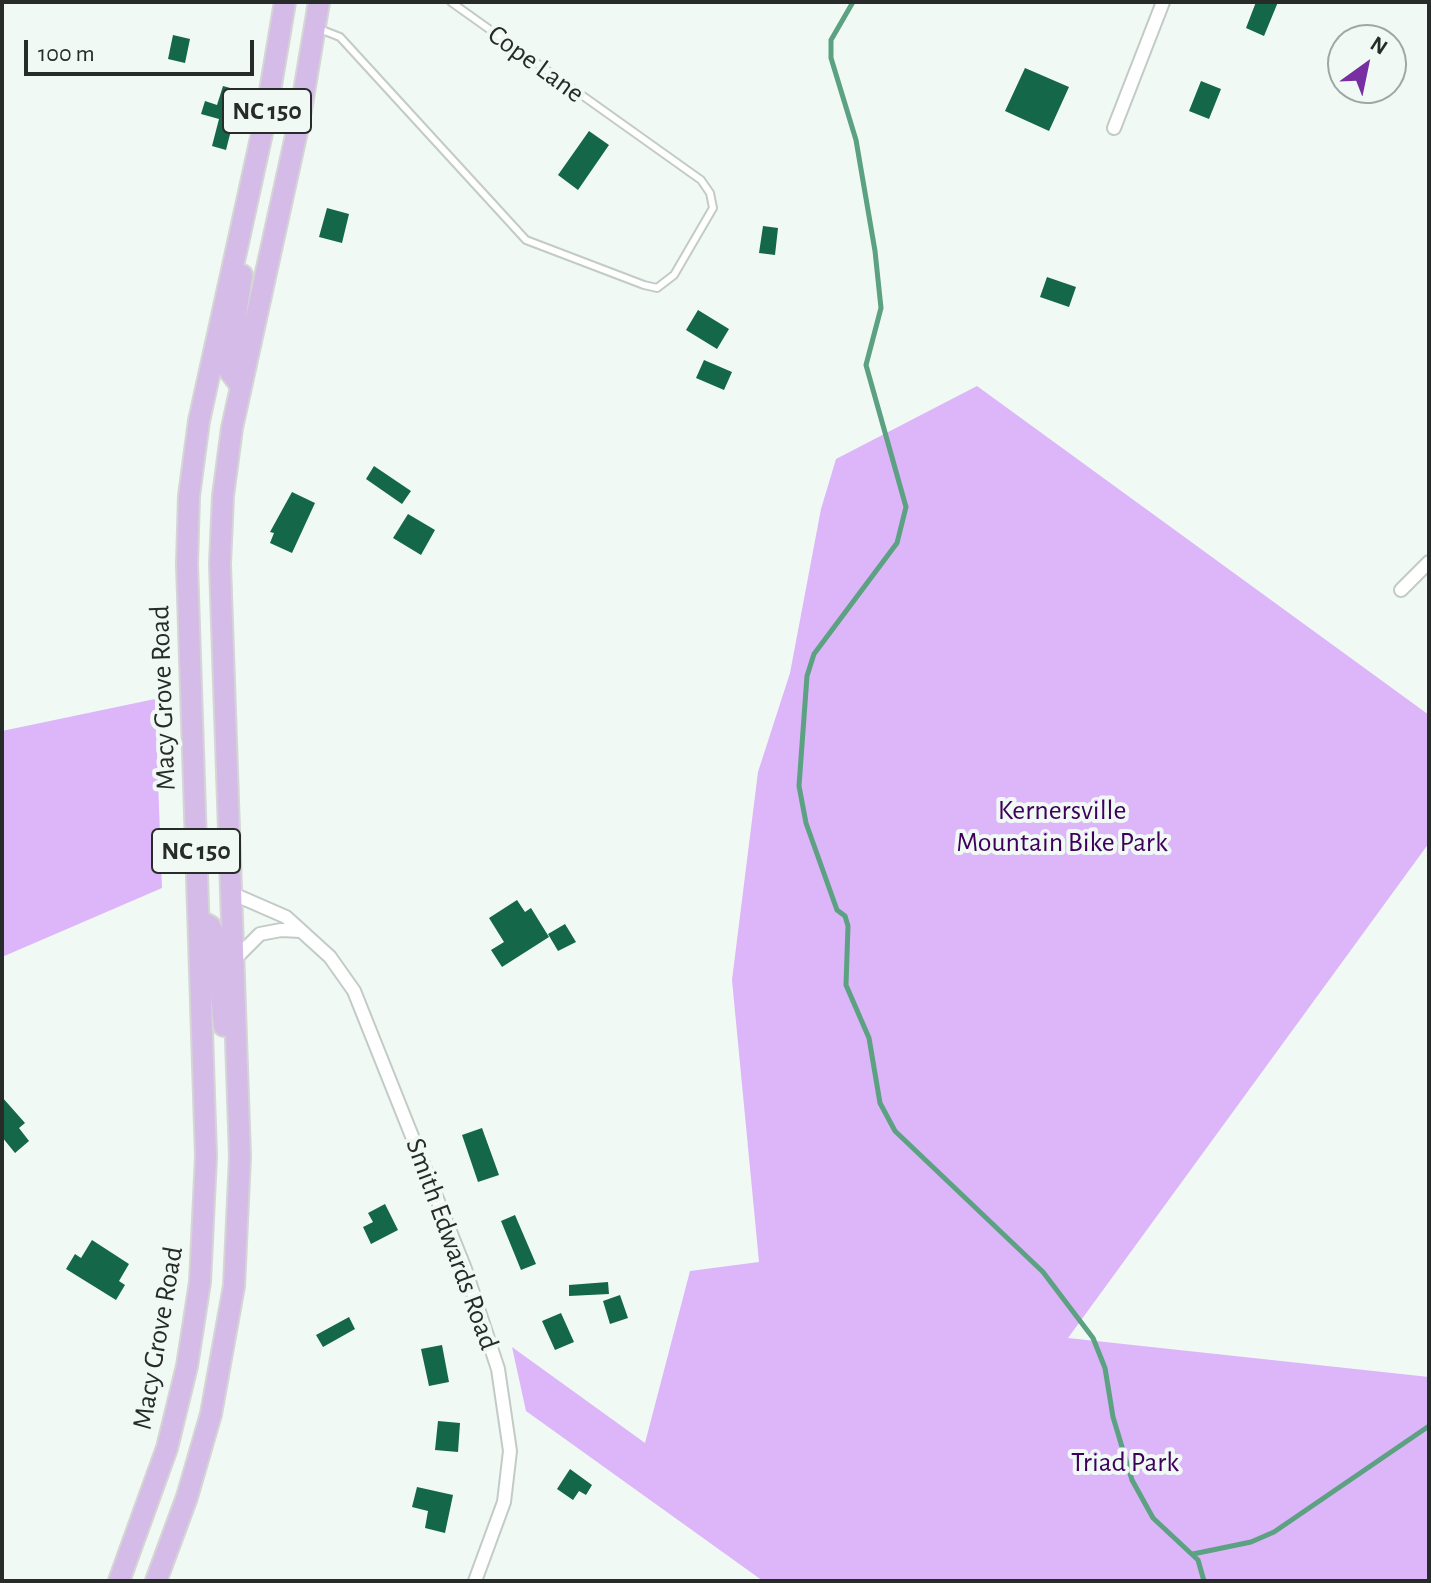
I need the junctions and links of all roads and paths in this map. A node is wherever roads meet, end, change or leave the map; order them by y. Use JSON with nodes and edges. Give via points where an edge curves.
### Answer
{"nodes":[{"id":1,"x":285,"y":2,"type":"edge"},
{"id":2,"x":319,"y":2,"type":"edge"},
{"id":3,"x":451,"y":2,"type":"edge"},
{"id":4,"x":1163,"y":2,"type":"edge"},
{"id":5,"x":315,"y":28,"type":"junction"},
{"id":6,"x":1114,"y":128,"type":"dead end"},
{"id":7,"x":253,"y":175,"type":"junction"},
{"id":8,"x":241,"y":386,"type":"junction"},
{"id":9,"x":1429,"y":562,"type":"edge"},
{"id":10,"x":1401,"y":590,"type":"dead end"},
{"id":11,"x":231,"y":893,"type":"junction"},
{"id":12,"x":199,"y":920,"type":"junction"},
{"id":13,"x":301,"y":931,"type":"junction"},
{"id":14,"x":233,"y":961,"type":"junction"},
{"id":15,"x":240,"y":1157,"type":"junction"},
{"id":16,"x":119,"y":1581,"type":"edge"},
{"id":17,"x":156,"y":1581,"type":"edge"},
{"id":18,"x":475,"y":1581,"type":"edge"}],
"edges":[{"from":1,"to":7,"type":"main road","name":"Macy Grove Road","number":"NC 150"},
{"from":2,"to":5,"type":"main road","number":"NC 150"},
{"from":3,"to":5,"type":"lane","name":"Cope Lane","via":[[701,180],[713,208],[674,275],[657,288],[526,240],[347,44],[332,32]]},
{"from":4,"to":6,"type":"street"},
{"from":5,"to":8,"type":"main road","number":"NC 150"},
{"from":7,"to":8,"type":"main road","via":[[228,369]]},
{"from":7,"to":12,"type":"main road","name":"Macy Grove Road","number":"NC 150","via":[[199,421],[189,496]]},
{"from":8,"to":11,"type":"main road","number":"NC 150","via":[[220,529]]},
{"from":9,"to":10,"type":"street"},
{"from":11,"to":13,"type":"street","name":"Smith Edwards Road","via":[[286,917]]},
{"from":11,"to":14,"type":"main road","number":"NC 150"},
{"from":12,"to":15,"type":"main road","via":[[210,926],[216,943]]},
{"from":12,"to":16,"type":"main road","name":"Macy Grove Road","number":"NC 150","via":[[206,1157],[200,1282],[171,1434]]},
{"from":13,"to":14,"type":"street","via":[[260,934]]},
{"from":13,"to":18,"type":"street","name":"Smith Edwards Road","via":[[343,973],[363,1010],[465,1269],[498,1369],[509,1424],[509,1476],[496,1531]]},
{"from":14,"to":15,"type":"main road","number":"NC 150"},
{"from":15,"to":17,"type":"main road","number":"NC 150","via":[[234,1286],[220,1373],[187,1497]]}]}
